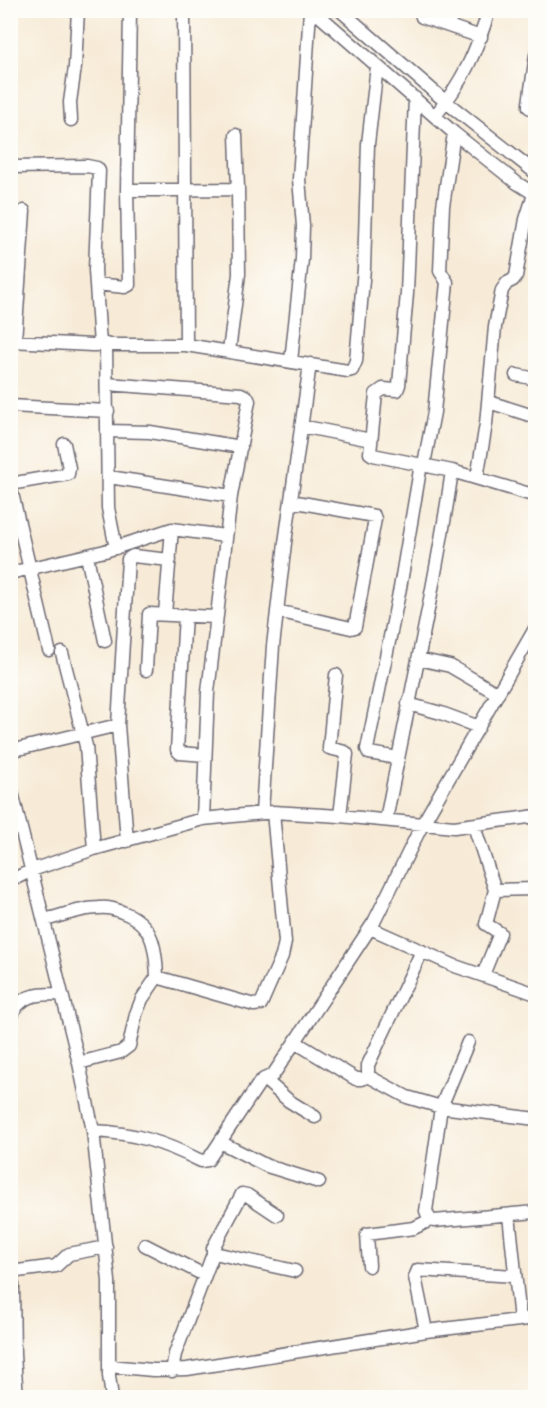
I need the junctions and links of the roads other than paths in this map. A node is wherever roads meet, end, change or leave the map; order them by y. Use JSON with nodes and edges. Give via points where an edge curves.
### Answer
{"nodes":[{"id":1,"x":78,"y":10,"type":"edge"},
{"id":2,"x":130,"y":10,"type":"edge"},
{"id":3,"x":184,"y":10,"type":"edge"},
{"id":4,"x":311,"y":10,"type":"edge"},
{"id":5,"x":340,"y":10,"type":"edge"},
{"id":6,"x":420,"y":10,"type":"edge"},
{"id":7,"x":489,"y":10,"type":"edge"},
{"id":8,"x":481,"y":37,"type":"junction"},
{"id":9,"x":536,"y":55,"type":"edge"},
{"id":10,"x":377,"y":66,"type":"junction"},
{"id":11,"x":451,"y":95,"type":"junction"},
{"id":12,"x":416,"y":98,"type":"junction"},
{"id":13,"x":536,"y":111,"type":"edge"},
{"id":14,"x":435,"y":116,"type":"junction"},
{"id":15,"x":71,"y":120,"type":"dead end"},
{"id":16,"x":454,"y":133,"type":"junction"},
{"id":17,"x":236,"y":135,"type":"dead end"},
{"id":18,"x":10,"y":167,"type":"edge"},
{"id":19,"x":536,"y":173,"type":"edge"},
{"id":20,"x":238,"y":189,"type":"junction"},
{"id":21,"x":127,"y":190,"type":"junction"},
{"id":22,"x":186,"y":190,"type":"junction"},
{"id":23,"x":535,"y":193,"type":"edge"},
{"id":24,"x":24,"y":211,"type":"dead end"},
{"id":25,"x":96,"y":284,"type":"junction"},
{"id":26,"x":13,"y":341,"type":"edge"},
{"id":27,"x":103,"y":344,"type":"junction"},
{"id":28,"x":186,"y":345,"type":"junction"},
{"id":29,"x":229,"y":351,"type":"junction"},
{"id":30,"x":291,"y":361,"type":"junction"},
{"id":31,"x":310,"y":364,"type":"junction"},
{"id":32,"x":516,"y":375,"type":"dead end"},
{"id":33,"x":536,"y":379,"type":"edge"},
{"id":34,"x":107,"y":384,"type":"junction"},
{"id":35,"x":489,"y":402,"type":"junction"},
{"id":36,"x":10,"y":406,"type":"edge"},
{"id":37,"x":108,"y":411,"type":"junction"},
{"id":38,"x":536,"y":417,"type":"edge"},
{"id":39,"x":301,"y":426,"type":"junction"},
{"id":40,"x":108,"y":431,"type":"junction"},
{"id":41,"x":371,"y":440,"type":"junction"},
{"id":42,"x":64,"y":444,"type":"dead end"},
{"id":43,"x":241,"y":447,"type":"junction"},
{"id":44,"x":422,"y":464,"type":"junction"},
{"id":45,"x":452,"y":471,"type":"junction"},
{"id":46,"x":109,"y":477,"type":"junction"},
{"id":47,"x":477,"y":478,"type":"junction"},
{"id":48,"x":10,"y":484,"type":"edge"},
{"id":49,"x":231,"y":496,"type":"junction"},
{"id":50,"x":536,"y":496,"type":"edge"},
{"id":51,"x":291,"y":501,"type":"junction"},
{"id":52,"x":172,"y":529,"type":"junction"},
{"id":53,"x":225,"y":537,"type":"junction"},
{"id":54,"x":116,"y":548,"type":"junction"},
{"id":55,"x":87,"y":556,"type":"junction"},
{"id":56,"x":170,"y":560,"type":"junction"},
{"id":57,"x":30,"y":568,"type":"junction"},
{"id":58,"x":10,"y":573,"type":"edge"},
{"id":59,"x":277,"y":611,"type":"junction"},
{"id":60,"x":165,"y":614,"type":"junction"},
{"id":61,"x":185,"y":615,"type":"junction"},
{"id":62,"x":216,"y":617,"type":"junction"},
{"id":63,"x":536,"y":627,"type":"edge"},
{"id":64,"x":105,"y":641,"type":"dead end"},
{"id":65,"x":49,"y":650,"type":"dead end"},
{"id":66,"x":62,"y":653,"type":"dead end"},
{"id":67,"x":418,"y":659,"type":"junction"},
{"id":68,"x":147,"y":670,"type":"dead end"},
{"id":69,"x":336,"y":675,"type":"dead end"},
{"id":70,"x":498,"y":694,"type":"junction"},
{"id":71,"x":408,"y":704,"type":"junction"},
{"id":72,"x":118,"y":725,"type":"junction"},
{"id":73,"x":478,"y":727,"type":"junction"},
{"id":74,"x":84,"y":734,"type":"junction"},
{"id":75,"x":10,"y":751,"type":"edge"},
{"id":76,"x":206,"y":755,"type":"junction"},
{"id":77,"x":398,"y":758,"type":"junction"},
{"id":78,"x":10,"y":784,"type":"edge"},
{"id":79,"x":268,"y":812,"type":"junction"},
{"id":80,"x":340,"y":816,"type":"junction"},
{"id":81,"x":536,"y":816,"type":"edge"},
{"id":82,"x":203,"y":819,"type":"junction"},
{"id":83,"x":386,"y":820,"type":"junction"},
{"id":84,"x":422,"y":825,"type":"junction"},
{"id":85,"x":474,"y":826,"type":"junction"},
{"id":86,"x":127,"y":840,"type":"junction"},
{"id":87,"x":94,"y":849,"type":"junction"},
{"id":88,"x":32,"y":870,"type":"junction"},
{"id":89,"x":10,"y":881,"type":"edge"},
{"id":90,"x":536,"y":889,"type":"edge"},
{"id":91,"x":495,"y":890,"type":"junction"},
{"id":92,"x":44,"y":920,"type":"junction"},
{"id":93,"x":370,"y":928,"type":"junction"},
{"id":94,"x":422,"y":951,"type":"junction"},
{"id":95,"x":483,"y":975,"type":"junction"},
{"id":96,"x":157,"y":977,"type":"junction"},
{"id":97,"x":61,"y":994,"type":"junction"},
{"id":98,"x":536,"y":994,"type":"edge"},
{"id":99,"x":10,"y":1018,"type":"edge"},
{"id":100,"x":295,"y":1042,"type":"junction"},
{"id":101,"x":468,"y":1042,"type":"dead end"},
{"id":102,"x":79,"y":1064,"type":"junction"},
{"id":103,"x":368,"y":1076,"type":"junction"},
{"id":104,"x":264,"y":1079,"type":"junction"},
{"id":105,"x":441,"y":1107,"type":"junction"},
{"id":106,"x":315,"y":1117,"type":"dead end"},
{"id":107,"x":536,"y":1119,"type":"edge"},
{"id":108,"x":93,"y":1131,"type":"junction"},
{"id":109,"x":220,"y":1142,"type":"junction"},
{"id":110,"x":319,"y":1182,"type":"dead end"},
{"id":111,"x":536,"y":1212,"type":"edge"},
{"id":112,"x":277,"y":1215,"type":"dead end"},
{"id":113,"x":509,"y":1215,"type":"junction"},
{"id":114,"x":430,"y":1220,"type":"junction"},
{"id":115,"x":145,"y":1245,"type":"dead end"},
{"id":116,"x":106,"y":1247,"type":"junction"},
{"id":117,"x":213,"y":1254,"type":"junction"},
{"id":118,"x":369,"y":1266,"type":"dead end"},
{"id":119,"x":295,"y":1271,"type":"dead end"},
{"id":120,"x":10,"y":1272,"type":"edge"},
{"id":121,"x":204,"y":1275,"type":"junction"},
{"id":122,"x":515,"y":1276,"type":"junction"},
{"id":123,"x":10,"y":1278,"type":"edge"},
{"id":124,"x":536,"y":1318,"type":"edge"},
{"id":125,"x":520,"y":1320,"type":"junction"},
{"id":126,"x":426,"y":1331,"type":"junction"},
{"id":127,"x":109,"y":1366,"type":"junction"},
{"id":128,"x":172,"y":1371,"type":"junction"},
{"id":129,"x":17,"y":1398,"type":"edge"},
{"id":130,"x":112,"y":1398,"type":"edge"}],
"edges":[{"from":1,"to":15,"type":"street"},
{"from":2,"to":21,"type":"street"},
{"from":3,"to":22,"type":"street"},
{"from":4,"to":10,"type":"street"},
{"from":4,"to":30,"type":"street","via":[[299,179],[302,259]]},
{"from":5,"to":11,"type":"street"},
{"from":6,"to":8,"type":"street","via":[[422,17]]},
{"from":7,"to":8,"type":"street"},
{"from":8,"to":11,"type":"street"},
{"from":9,"to":13,"type":"street","via":[[529,103]]},
{"from":10,"to":12,"type":"street"},
{"from":10,"to":31,"type":"street","via":[[368,144],[356,361],[348,371]]},
{"from":11,"to":14,"type":"street"},
{"from":11,"to":19,"type":"street"},
{"from":12,"to":14,"type":"street"},
{"from":12,"to":41,"type":"street","via":[[399,385],[397,390],[383,389],[376,394]]},
{"from":14,"to":16,"type":"street"},
{"from":16,"to":23,"type":"street"},
{"from":16,"to":44,"type":"street","via":[[443,206],[440,271],[447,279],[445,303],[434,412]]},
{"from":17,"to":20,"type":"street"},
{"from":18,"to":25,"type":"street","via":[[97,168]]},
{"from":20,"to":22,"type":"street"},
{"from":20,"to":29,"type":"street","via":[[239,274]]},
{"from":21,"to":22,"type":"street"},
{"from":21,"to":25,"type":"street","via":[[129,285]]},
{"from":22,"to":28,"type":"street"},
{"from":23,"to":35,"type":"street","via":[[516,276],[502,290]]},
{"from":24,"to":26,"type":"street"},
{"from":25,"to":27,"type":"street"},
{"from":26,"to":27,"type":"street"},
{"from":27,"to":28,"type":"street"},
{"from":27,"to":34,"type":"street"},
{"from":28,"to":29,"type":"street"},
{"from":29,"to":30,"type":"street"},
{"from":30,"to":31,"type":"street"},
{"from":31,"to":39,"type":"street"},
{"from":32,"to":33,"type":"street"},
{"from":34,"to":37,"type":"street"},
{"from":34,"to":43,"type":"street","via":[[241,394],[247,397],[249,407]]},
{"from":35,"to":38,"type":"street"},
{"from":35,"to":47,"type":"street"},
{"from":36,"to":37,"type":"street"},
{"from":37,"to":40,"type":"street"},
{"from":39,"to":41,"type":"street"},
{"from":39,"to":51,"type":"street"},
{"from":40,"to":43,"type":"street","via":[[169,434]]},
{"from":40,"to":46,"type":"street"},
{"from":41,"to":44,"type":"street","via":[[371,454]]},
{"from":42,"to":48,"type":"street","via":[[68,474]]},
{"from":43,"to":49,"type":"street"},
{"from":44,"to":45,"type":"street"},
{"from":44,"to":77,"type":"street","via":[[367,749],[369,753]]},
{"from":45,"to":47,"type":"street"},
{"from":45,"to":67,"type":"street"},
{"from":46,"to":49,"type":"street"},
{"from":46,"to":54,"type":"street","via":[[108,508]]},
{"from":47,"to":50,"type":"street"},
{"from":48,"to":57,"type":"street"},
{"from":49,"to":53,"type":"street"},
{"from":51,"to":59,"type":"street"},
{"from":51,"to":59,"type":"street","via":[[375,519],[355,627]]},
{"from":52,"to":53,"type":"street"},
{"from":52,"to":54,"type":"street"},
{"from":52,"to":56,"type":"street"},
{"from":53,"to":62,"type":"street"},
{"from":54,"to":55,"type":"street"},
{"from":55,"to":57,"type":"street"},
{"from":55,"to":64,"type":"street"},
{"from":56,"to":60,"type":"street"},
{"from":56,"to":72,"type":"street","via":[[133,556],[128,559]]},
{"from":57,"to":58,"type":"street"},
{"from":57,"to":65,"type":"street"},
{"from":59,"to":79,"type":"street"},
{"from":60,"to":61,"type":"street"},
{"from":60,"to":68,"type":"street","via":[[148,616]]},
{"from":61,"to":62,"type":"street"},
{"from":61,"to":76,"type":"street","via":[[177,750]]},
{"from":62,"to":76,"type":"street"},
{"from":63,"to":70,"type":"street"},
{"from":66,"to":74,"type":"street"},
{"from":67,"to":70,"type":"street","via":[[457,669]]},
{"from":67,"to":71,"type":"street"},
{"from":69,"to":80,"type":"street","via":[[329,748],[347,754]]},
{"from":70,"to":73,"type":"street"},
{"from":71,"to":73,"type":"street"},
{"from":71,"to":77,"type":"street"},
{"from":72,"to":74,"type":"street"},
{"from":72,"to":86,"type":"street"},
{"from":73,"to":84,"type":"street"},
{"from":74,"to":75,"type":"street"},
{"from":74,"to":87,"type":"street"},
{"from":76,"to":82,"type":"street"},
{"from":77,"to":83,"type":"street"},
{"from":78,"to":88,"type":"street"},
{"from":79,"to":80,"type":"street"},
{"from":79,"to":82,"type":"street"},
{"from":79,"to":96,"type":"street","via":[[285,942],[261,1004]]},
{"from":80,"to":83,"type":"street"},
{"from":81,"to":85,"type":"street"},
{"from":82,"to":86,"type":"street"},
{"from":83,"to":84,"type":"street"},
{"from":84,"to":85,"type":"street"},
{"from":84,"to":93,"type":"street"},
{"from":85,"to":91,"type":"street"},
{"from":86,"to":87,"type":"street"},
{"from":87,"to":88,"type":"street"},
{"from":88,"to":89,"type":"street"},
{"from":88,"to":92,"type":"street"},
{"from":90,"to":91,"type":"street"},
{"from":91,"to":95,"type":"street","via":[[486,924],[500,933]]},
{"from":92,"to":96,"type":"street","via":[[98,908],[125,913],[147,929],[155,951]]},
{"from":92,"to":97,"type":"street"},
{"from":93,"to":94,"type":"street"},
{"from":93,"to":100,"type":"street"},
{"from":94,"to":95,"type":"street"},
{"from":94,"to":103,"type":"street","via":[[368,1065]]},
{"from":95,"to":98,"type":"street"},
{"from":96,"to":102,"type":"street","via":[[142,999],[129,1046]]},
{"from":97,"to":99,"type":"street","via":[[28,997]]},
{"from":97,"to":102,"type":"street"},
{"from":100,"to":103,"type":"street","via":[[356,1079]]},
{"from":100,"to":104,"type":"street","via":[[273,1075]]},
{"from":101,"to":105,"type":"street"},
{"from":102,"to":108,"type":"street"},
{"from":103,"to":105,"type":"street","via":[[407,1097]]},
{"from":104,"to":106,"type":"street"},
{"from":104,"to":109,"type":"street"},
{"from":105,"to":107,"type":"street"},
{"from":105,"to":114,"type":"street","via":[[426,1211]]},
{"from":108,"to":109,"type":"street","via":[[123,1132],[154,1140],[203,1162]]},
{"from":108,"to":116,"type":"street"},
{"from":109,"to":110,"type":"street","via":[[267,1166]]},
{"from":111,"to":113,"type":"street"},
{"from":112,"to":117,"type":"street","via":[[242,1194]]},
{"from":113,"to":114,"type":"street"},
{"from":113,"to":122,"type":"street"},
{"from":114,"to":118,"type":"street","via":[[414,1228],[367,1234]]},
{"from":115,"to":121,"type":"street"},
{"from":116,"to":120,"type":"street","via":[[69,1254],[56,1266]]},
{"from":116,"to":127,"type":"street"},
{"from":117,"to":119,"type":"street"},
{"from":117,"to":121,"type":"street"},
{"from":121,"to":128,"type":"street"},
{"from":122,"to":125,"type":"street"},
{"from":122,"to":126,"type":"street","via":[[418,1270],[415,1277]]},
{"from":123,"to":129,"type":"street"},
{"from":124,"to":125,"type":"street"},
{"from":125,"to":126,"type":"street"},
{"from":126,"to":128,"type":"street"},
{"from":127,"to":128,"type":"street"},
{"from":127,"to":130,"type":"street"}]}
